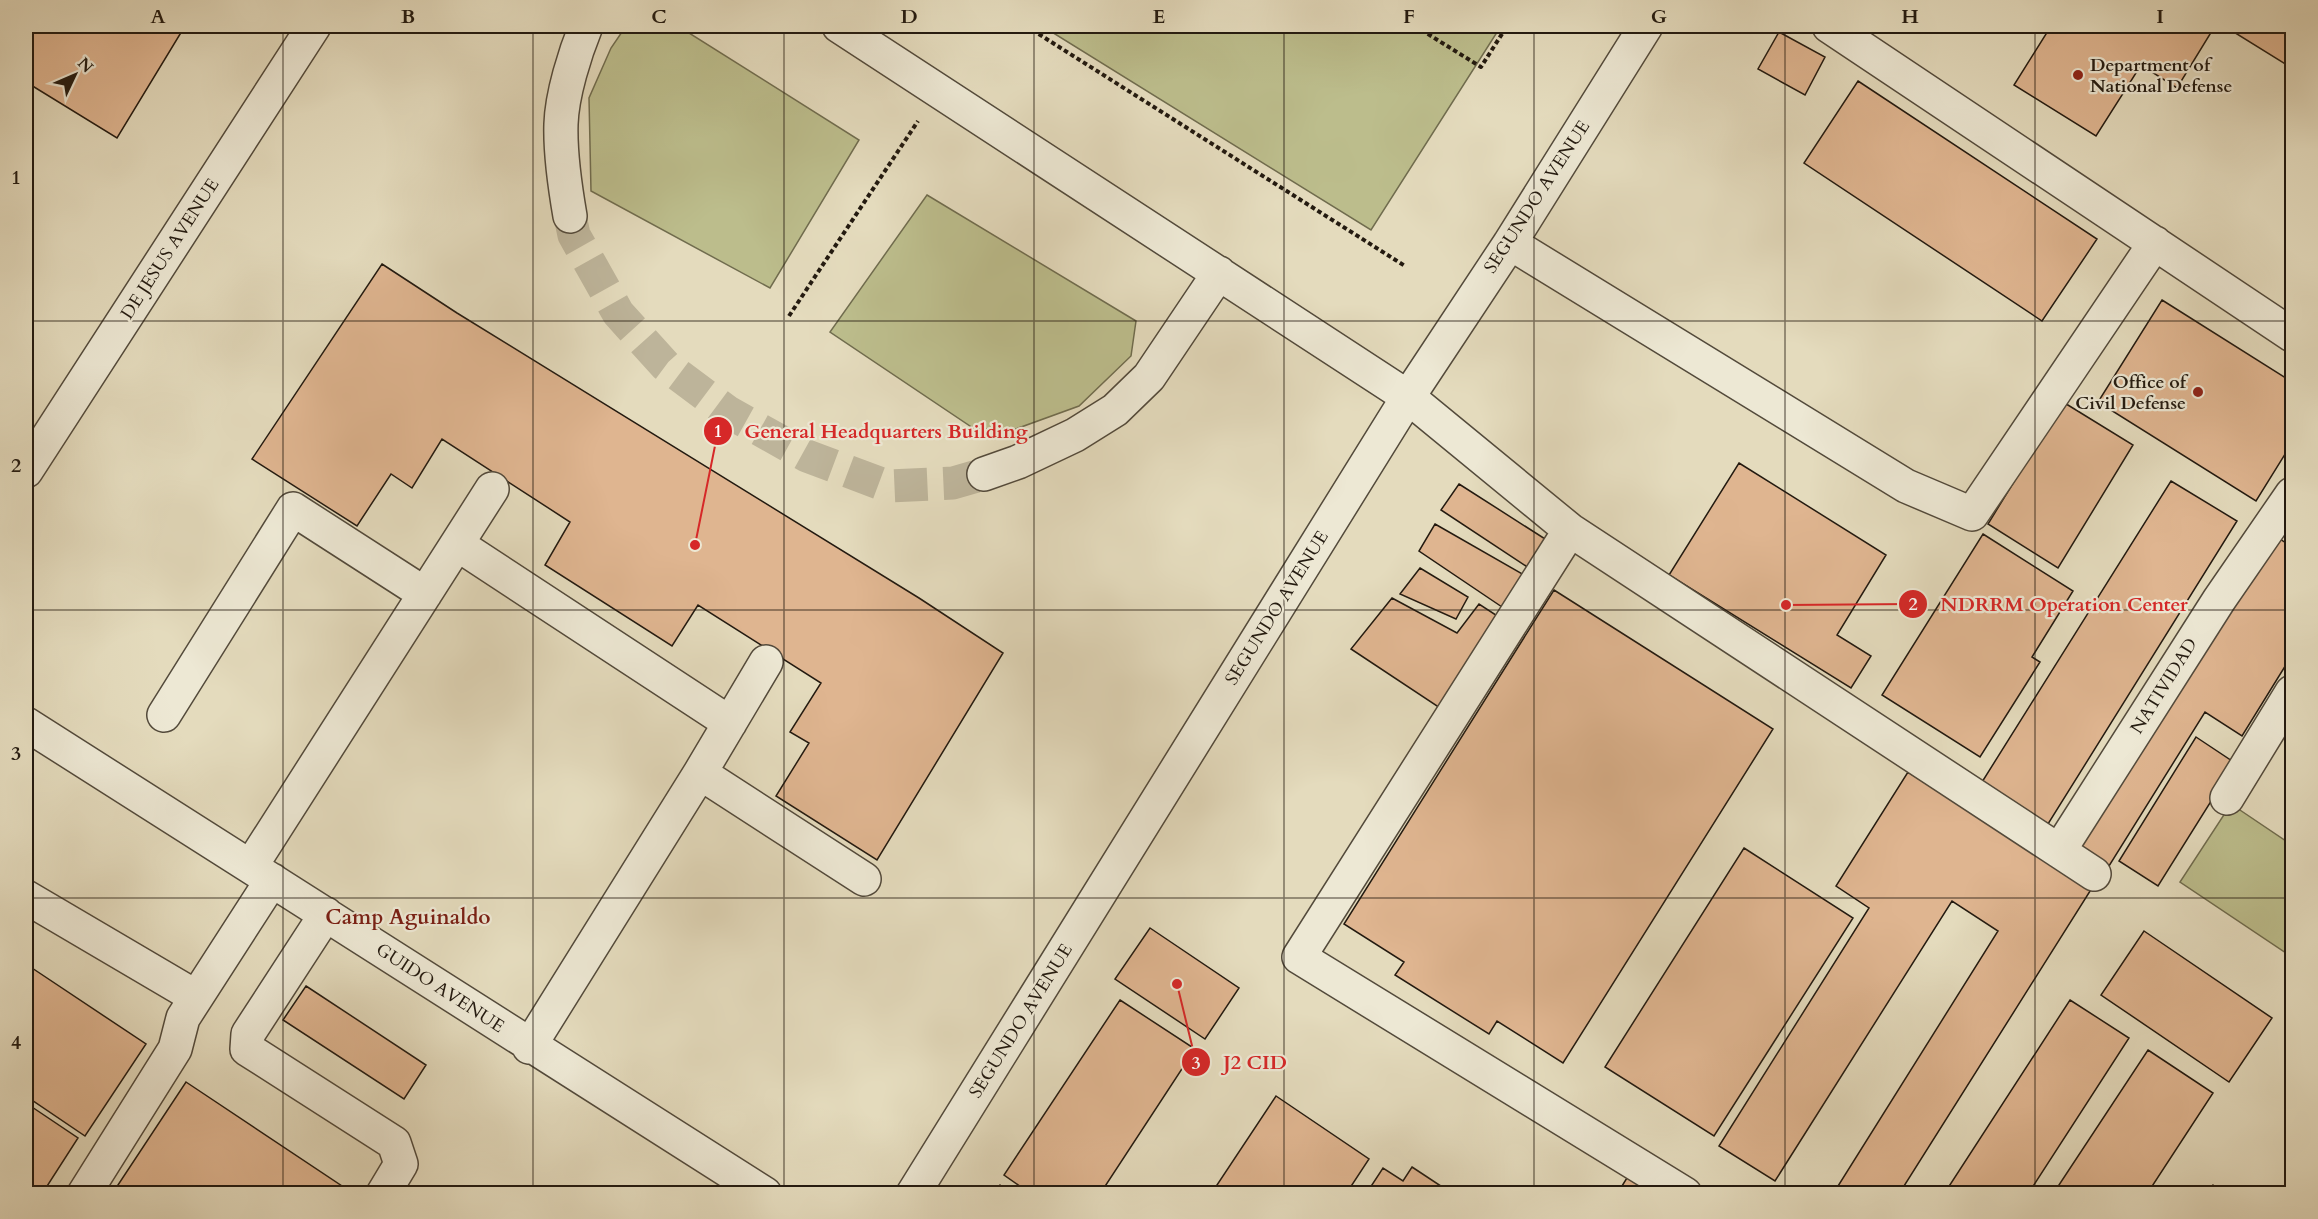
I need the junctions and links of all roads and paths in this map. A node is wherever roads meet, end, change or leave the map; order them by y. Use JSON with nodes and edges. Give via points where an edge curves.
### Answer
{"nodes":[{"id":1,"x":314,"y":26,"type":"edge"},
{"id":2,"x":586,"y":26,"type":"edge"},
{"id":3,"x":839,"y":26,"type":"edge"},
{"id":4,"x":1026,"y":26,"type":"edge"},
{"id":5,"x":1415,"y":26,"type":"edge"},
{"id":6,"x":1507,"y":26,"type":"edge"},
{"id":7,"x":1646,"y":26,"type":"edge"},
{"id":8,"x":1829,"y":26,"type":"edge"},
{"id":9,"x":938,"y":90,"type":"junction"},
{"id":10,"x":570,"y":216,"type":"tunnel mouth"},
{"id":11,"x":1510,"y":243,"type":"junction"},
{"id":12,"x":2155,"y":243,"type":"junction"},
{"id":13,"x":1405,"y":266,"type":"dead end"},
{"id":14,"x":1218,"y":273,"type":"junction"},
{"id":15,"x":789,"y":316,"type":"dead end"},
{"id":16,"x":2292,"y":335,"type":"edge"},
{"id":17,"x":1408,"y":397,"type":"junction"},
{"id":18,"x":26,"y":471,"type":"edge"},
{"id":19,"x":984,"y":474,"type":"tunnel mouth"},
{"id":20,"x":492,"y":489,"type":"dead end"},
{"id":21,"x":2292,"y":494,"type":"edge"},
{"id":22,"x":1570,"y":530,"type":"junction"},
{"id":23,"x":457,"y":544,"type":"junction"},
{"id":24,"x":425,"y":594,"type":"junction"},
{"id":25,"x":766,"y":662,"type":"dead end"},
{"id":26,"x":2292,"y":692,"type":"edge"},
{"id":27,"x":164,"y":715,"type":"dead end"},
{"id":28,"x":26,"y":723,"type":"edge"},
{"id":29,"x":730,"y":723,"type":"junction"},
{"id":30,"x":700,"y":773,"type":"junction"},
{"id":31,"x":2227,"y":798,"type":"dead end"},
{"id":32,"x":2059,"y":851,"type":"junction"},
{"id":33,"x":261,"y":873,"type":"junction"},
{"id":34,"x":2094,"y":874,"type":"dead end"},
{"id":35,"x":864,"y":879,"type":"dead end"},
{"id":36,"x":26,"y":897,"type":"edge"},
{"id":37,"x":326,"y":914,"type":"junction"},
{"id":38,"x":196,"y":996,"type":"junction"},
{"id":39,"x":529,"y":1047,"type":"junction"},
{"id":40,"x":84,"y":1194,"type":"edge"},
{"id":41,"x":383,"y":1194,"type":"edge"},
{"id":42,"x":765,"y":1194,"type":"edge"},
{"id":43,"x":913,"y":1194,"type":"edge"},
{"id":44,"x":1685,"y":1194,"type":"edge"}],
"edges":[{"from":1,"to":18,"type":"street","name":"DE JESUS AVENUE"},
{"from":2,"to":10,"type":"street","via":[[573,58],[561,123]]},
{"from":3,"to":9,"type":"street"},
{"from":4,"to":13,"type":"path"},
{"from":5,"to":6,"type":"path","via":[[1481,67]]},
{"from":7,"to":11,"type":"street","name":"SEGUNDO AVENUE"},
{"from":8,"to":12,"type":"street"},
{"from":9,"to":14,"type":"street"},
{"from":9,"to":15,"type":"path"},
{"from":11,"to":12,"type":"street","via":[[1905,486],[1972,514]]},
{"from":11,"to":17,"type":"street","name":"SEGUNDO AVENUE"},
{"from":12,"to":16,"type":"street"},
{"from":14,"to":17,"type":"street"},
{"from":14,"to":19,"type":"street","via":[[1149,377],[1115,410],[1075,435]]},
{"from":17,"to":22,"type":"street"},
{"from":17,"to":43,"type":"street","name":"SEGUNDO AVENUE"},
{"from":20,"to":23,"type":"street"},
{"from":21,"to":32,"type":"street","name":"NATIVIDAD","via":[[2219,600]]},
{"from":22,"to":32,"type":"street"},
{"from":22,"to":44,"type":"street","via":[[1299,957]]},
{"from":23,"to":24,"type":"street"},
{"from":23,"to":29,"type":"street"},
{"from":24,"to":27,"type":"street","via":[[293,509]]},
{"from":24,"to":33,"type":"street"},
{"from":25,"to":29,"type":"street"},
{"from":26,"to":31,"type":"street"},
{"from":28,"to":33,"type":"street","name":"GUIDO AVENUE"},
{"from":29,"to":30,"type":"street"},
{"from":30,"to":35,"type":"street"},
{"from":30,"to":39,"type":"street"},
{"from":32,"to":34,"type":"street"},
{"from":33,"to":37,"type":"street","name":"GUIDO AVENUE"},
{"from":33,"to":38,"type":"street"},
{"from":36,"to":38,"type":"street"},
{"from":37,"to":39,"type":"street","name":"GUIDO AVENUE"},
{"from":37,"to":41,"type":"street","via":[[248,1034],[247,1049],[394,1143],[401,1164]]},
{"from":38,"to":40,"type":"street","via":[[183,1018],[175,1049]]},
{"from":39,"to":42,"type":"street","name":"GUIDO AVENUE"}]}
